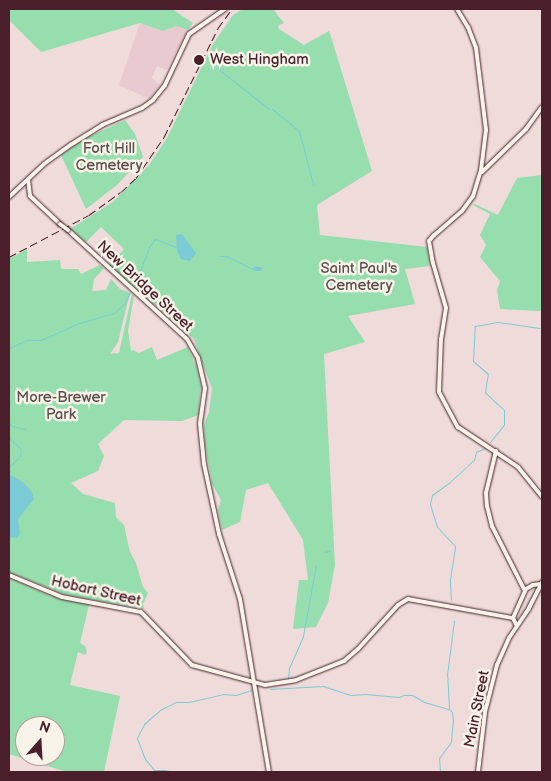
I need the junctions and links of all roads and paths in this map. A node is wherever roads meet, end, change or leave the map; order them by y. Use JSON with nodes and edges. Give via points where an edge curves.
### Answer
{"nodes":[{"id":1,"x":225,"y":9,"type":"edge"},
{"id":2,"x":457,"y":9,"type":"edge"},
{"id":3,"x":542,"y":107,"type":"edge"},
{"id":4,"x":483,"y":162,"type":"junction"},
{"id":5,"x":488,"y":166,"type":"junction"},
{"id":6,"x":480,"y":174,"type":"junction"},
{"id":7,"x":28,"y":179,"type":"junction"},
{"id":8,"x":20,"y":186,"type":"junction"},
{"id":9,"x":29,"y":191,"type":"junction"},
{"id":10,"x":9,"y":197,"type":"edge"},
{"id":11,"x":496,"y":451,"type":"junction"},
{"id":12,"x":542,"y":497,"type":"edge"},
{"id":13,"x":9,"y":575,"type":"edge"},
{"id":14,"x":542,"y":583,"type":"edge"},
{"id":15,"x":525,"y":591,"type":"junction"},
{"id":16,"x":514,"y":618,"type":"junction"},
{"id":17,"x":517,"y":626,"type":"junction"},
{"id":18,"x":254,"y":682,"type":"junction"},
{"id":19,"x":269,"y":772,"type":"edge"},
{"id":20,"x":478,"y":772,"type":"edge"}],
"edges":[{"from":1,"to":7,"type":"street","via":[[189,33],[164,85],[153,100],[90,132]]},
{"from":2,"to":4,"type":"street","via":[[473,38],[479,61],[486,130]]},
{"from":3,"to":5,"type":"street","via":[[526,129]]},
{"from":4,"to":5,"type":"street"},
{"from":4,"to":6,"type":"street"},
{"from":5,"to":6,"type":"street"},
{"from":6,"to":11,"type":"street","via":[[469,203],[432,236],[429,246],[446,308],[439,395],[458,427]]},
{"from":7,"to":8,"type":"street"},
{"from":7,"to":9,"type":"street"},
{"from":8,"to":9,"type":"street","name":"New Bridge Street"},
{"from":8,"to":10,"type":"street"},
{"from":9,"to":18,"type":"street","name":"New Bridge Street","bridge":true,"via":[[37,204],[187,339],[198,358],[205,388],[200,424],[203,458],[219,534],[240,599]]},
{"from":11,"to":12,"type":"street","via":[[520,469]]},
{"from":11,"to":15,"type":"street","via":[[486,492],[487,506],[492,526]]},
{"from":13,"to":18,"type":"street","name":"Hobart Street","via":[[62,597],[141,612],[192,665]]},
{"from":14,"to":15,"type":"street","name":"Main Street"},
{"from":14,"to":17,"type":"street","name":"Main Street"},
{"from":15,"to":16,"type":"street"},
{"from":16,"to":17,"type":"street"},
{"from":16,"to":18,"type":"street","name":"Hobart Street","via":[[408,599],[398,605],[342,663],[288,682],[267,685]]},
{"from":17,"to":20,"type":"street","name":"Main Street","via":[[507,642],[491,687]]},
{"from":18,"to":19,"type":"street","name":"New Bridge Street"}]}
